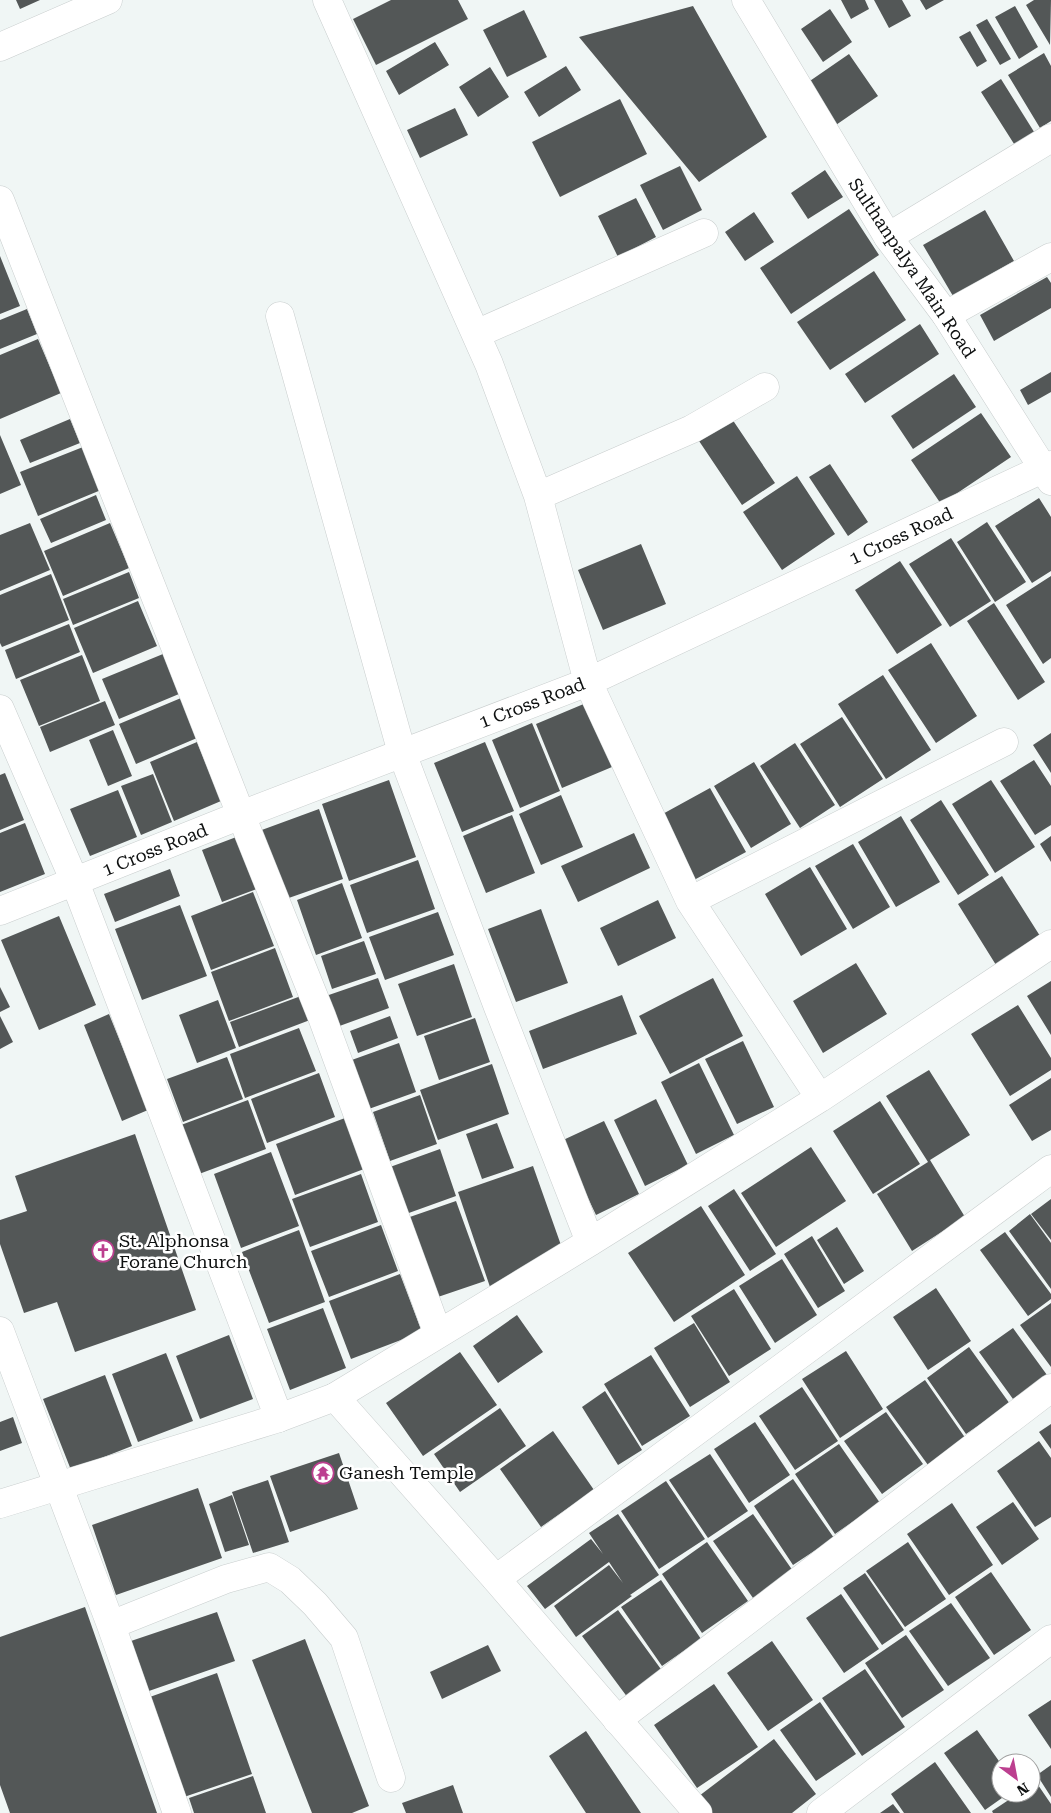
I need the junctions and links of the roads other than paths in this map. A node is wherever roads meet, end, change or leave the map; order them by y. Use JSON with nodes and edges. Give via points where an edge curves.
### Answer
{"nodes":[{"id":1,"x":108,"y":0,"type":"edge"},
{"id":2,"x":327,"y":0,"type":"edge"},
{"id":3,"x":746,"y":0,"type":"edge"},
{"id":4,"x":0,"y":47,"type":"edge"},
{"id":5,"x":1051,"y":138,"type":"edge"},
{"id":6,"x":0,"y":200,"type":"edge"},
{"id":7,"x":704,"y":233,"type":"dead end"},
{"id":8,"x":888,"y":237,"type":"junction"},
{"id":9,"x":1051,"y":257,"type":"edge"},
{"id":10,"x":946,"y":315,"type":"junction"},
{"id":11,"x":280,"y":316,"type":"dead end"},
{"id":12,"x":476,"y":334,"type":"junction"},
{"id":13,"x":765,"y":387,"type":"dead end"},
{"id":14,"x":1048,"y":472,"type":"edge"},
{"id":15,"x":538,"y":496,"type":"junction"},
{"id":16,"x":588,"y":682,"type":"junction"},
{"id":17,"x":0,"y":709,"type":"edge"},
{"id":18,"x":1004,"y":742,"type":"dead end"},
{"id":19,"x":402,"y":753,"type":"junction"},
{"id":20,"x":241,"y":815,"type":"junction"},
{"id":21,"x":75,"y":882,"type":"junction"},
{"id":22,"x":690,"y":901,"type":"junction"},
{"id":23,"x":0,"y":910,"type":"edge"},
{"id":24,"x":1051,"y":944,"type":"edge"},
{"id":25,"x":820,"y":1098,"type":"junction"},
{"id":26,"x":1051,"y":1169,"type":"edge"},
{"id":27,"x":590,"y":1242,"type":"junction"},
{"id":28,"x":0,"y":1331,"type":"edge"},
{"id":29,"x":438,"y":1334,"type":"junction"},
{"id":30,"x":1051,"y":1388,"type":"edge"},
{"id":31,"x":335,"y":1397,"type":"junction"},
{"id":32,"x":279,"y":1418,"type":"junction"},
{"id":33,"x":58,"y":1486,"type":"junction"},
{"id":34,"x":0,"y":1504,"type":"edge"},
{"id":35,"x":496,"y":1579,"type":"junction"},
{"id":36,"x":111,"y":1625,"type":"junction"},
{"id":37,"x":1051,"y":1639,"type":"edge"},
{"id":38,"x":617,"y":1720,"type":"junction"},
{"id":39,"x":391,"y":1778,"type":"dead end"},
{"id":40,"x":177,"y":1813,"type":"edge"},
{"id":41,"x":698,"y":1813,"type":"edge"},
{"id":42,"x":821,"y":1813,"type":"edge"}],
"edges":[{"from":1,"to":4,"type":"street"},
{"from":2,"to":12,"type":"street"},
{"from":3,"to":8,"type":"street","name":"Sulthanpalya Main Road"},
{"from":5,"to":8,"type":"street"},
{"from":6,"to":20,"type":"street"},
{"from":7,"to":12,"type":"street"},
{"from":8,"to":10,"type":"street","name":"Sulthanpalya Main Road"},
{"from":9,"to":10,"type":"street"},
{"from":10,"to":14,"type":"street","name":"Sulthanpalya Main Road"},
{"from":11,"to":19,"type":"street"},
{"from":12,"to":15,"type":"street"},
{"from":13,"to":15,"type":"street","via":[[692,429]]},
{"from":14,"to":16,"type":"street","name":"1 Cross Road"},
{"from":15,"to":16,"type":"street"},
{"from":16,"to":19,"type":"street","name":"1 Cross Road"},
{"from":16,"to":22,"type":"street"},
{"from":17,"to":21,"type":"street"},
{"from":18,"to":22,"type":"street"},
{"from":19,"to":20,"type":"street","name":"1 Cross Road"},
{"from":19,"to":27,"type":"street"},
{"from":20,"to":21,"type":"street","name":"1 Cross Road"},
{"from":20,"to":29,"type":"street","via":[[322,1017]]},
{"from":21,"to":23,"type":"street","name":"1 Cross Road"},
{"from":21,"to":32,"type":"street"},
{"from":22,"to":25,"type":"street"},
{"from":24,"to":25,"type":"street"},
{"from":25,"to":27,"type":"street"},
{"from":26,"to":35,"type":"street"},
{"from":27,"to":29,"type":"street"},
{"from":28,"to":33,"type":"street"},
{"from":29,"to":31,"type":"street"},
{"from":30,"to":38,"type":"street"},
{"from":31,"to":32,"type":"street"},
{"from":31,"to":35,"type":"street"},
{"from":32,"to":33,"type":"street"},
{"from":33,"to":34,"type":"street"},
{"from":33,"to":36,"type":"street"},
{"from":35,"to":38,"type":"street"},
{"from":36,"to":39,"type":"street","via":[[226,1579],[269,1567],[290,1580],[344,1638]]},
{"from":36,"to":40,"type":"street"},
{"from":37,"to":42,"type":"street"},
{"from":38,"to":41,"type":"street"}]}
